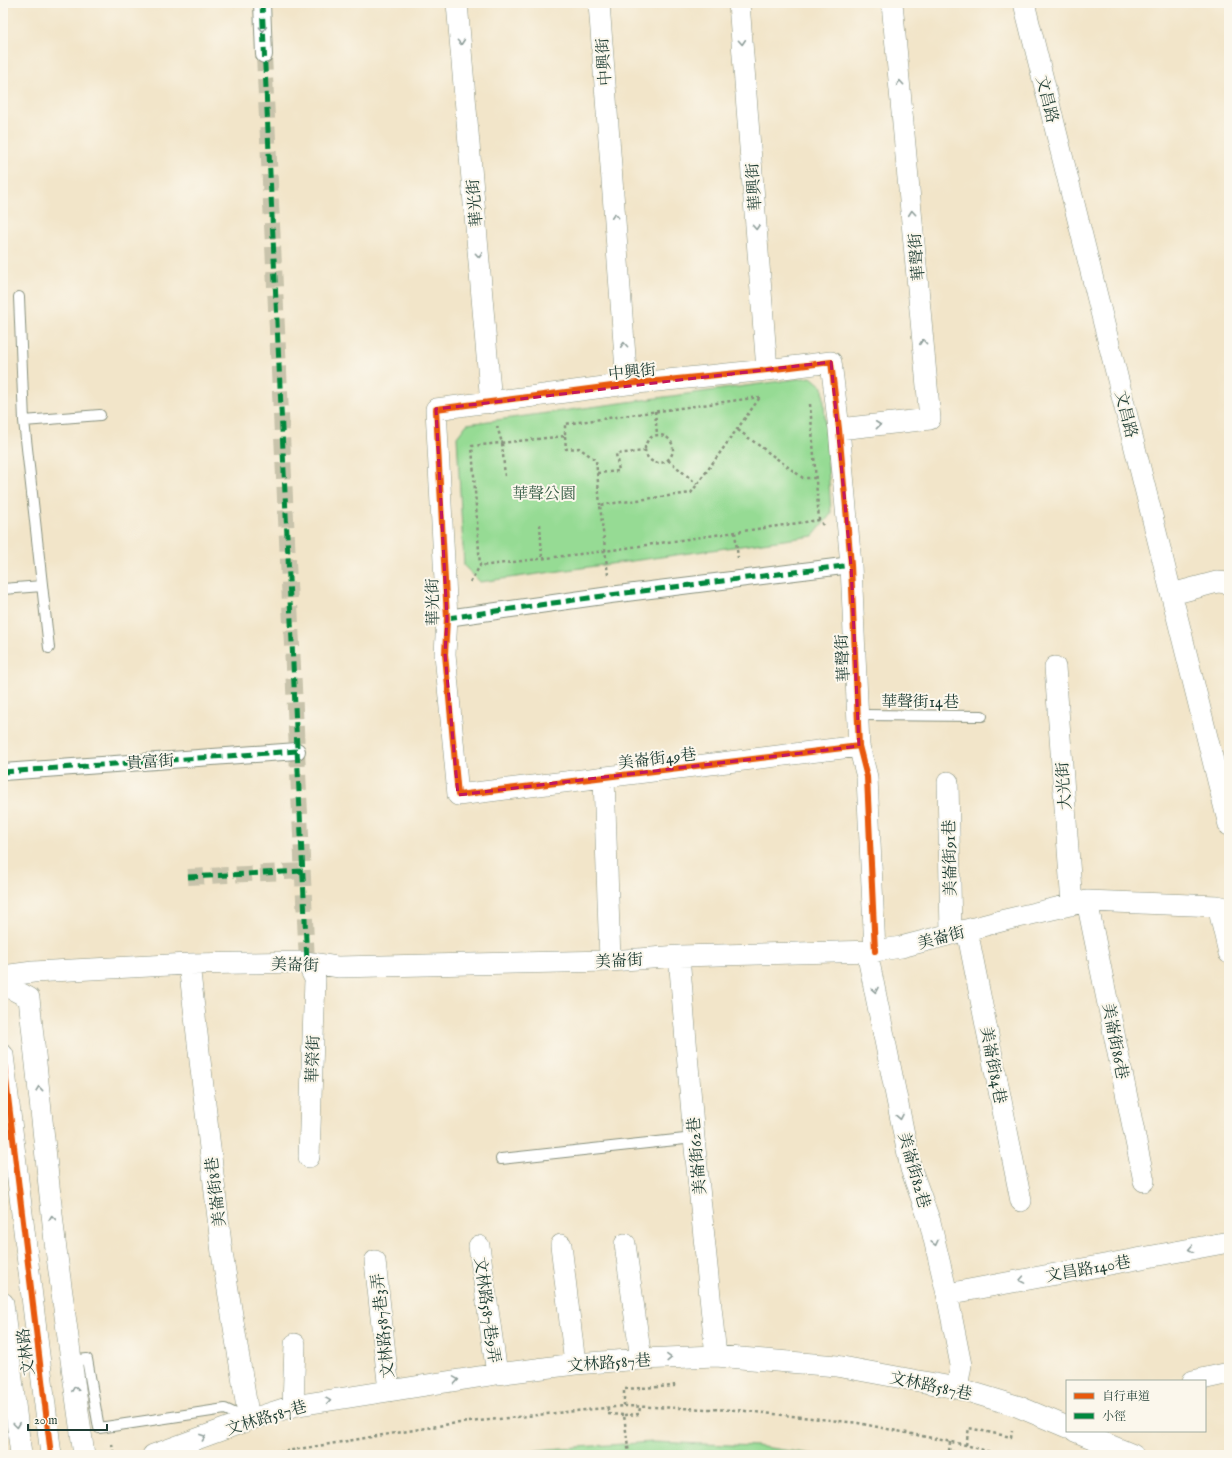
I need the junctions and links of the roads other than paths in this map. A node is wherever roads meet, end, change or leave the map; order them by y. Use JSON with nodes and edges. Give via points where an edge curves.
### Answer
{"nodes":[{"id":1,"x":262,"y":3,"type":"edge"},
{"id":2,"x":458,"y":3,"type":"edge"},
{"id":3,"x":599,"y":3,"type":"edge"},
{"id":4,"x":739,"y":3,"type":"edge"},
{"id":5,"x":892,"y":3,"type":"edge"},
{"id":6,"x":1024,"y":3,"type":"edge"},
{"id":7,"x":264,"y":55,"type":"tunnel mouth"},
{"id":8,"x":19,"y":297,"type":"dead end"},
{"id":9,"x":831,"y":362,"type":"joint"},
{"id":10,"x":767,"y":370,"type":"junction"},
{"id":11,"x":627,"y":384,"type":"junction"},
{"id":12,"x":491,"y":403,"type":"junction"},
{"id":13,"x":436,"y":409,"type":"joint"},
{"id":14,"x":100,"y":415,"type":"dead end"},
{"id":15,"x":24,"y":421,"type":"junction"},
{"id":16,"x":839,"y":429,"type":"junction"},
{"id":17,"x":851,"y":565,"type":"junction"},
{"id":18,"x":1229,"y":583,"type":"edge"},
{"id":19,"x":42,"y":586,"type":"junction"},
{"id":20,"x":3,"y":589,"type":"edge"},
{"id":21,"x":1172,"y":594,"type":"junction"},
{"id":22,"x":447,"y":618,"type":"junction"},
{"id":23,"x":49,"y":648,"type":"dead end"},
{"id":24,"x":1055,"y":667,"type":"dead end"},
{"id":25,"x":858,"y":715,"type":"junction"},
{"id":26,"x":982,"y":716,"type":"dead end"},
{"id":27,"x":859,"y":746,"type":"junction"},
{"id":28,"x":297,"y":751,"type":"dead end"},
{"id":29,"x":3,"y":772,"type":"edge"},
{"id":30,"x":604,"y":777,"type":"junction"},
{"id":31,"x":948,"y":782,"type":"dead end"},
{"id":32,"x":458,"y":795,"type":"joint"},
{"id":33,"x":1229,"y":824,"type":"edge"},
{"id":34,"x":1080,"y":903,"type":"junction"},
{"id":35,"x":1224,"y":907,"type":"edge"},
{"id":36,"x":959,"y":932,"type":"junction"},
{"id":37,"x":871,"y":952,"type":"junction"},
{"id":38,"x":1229,"y":953,"type":"edge"},
{"id":39,"x":679,"y":956,"type":"junction"},
{"id":40,"x":610,"y":961,"type":"junction"},
{"id":41,"x":307,"y":962,"type":"junction"},
{"id":42,"x":189,"y":964,"type":"junction"},
{"id":43,"x":3,"y":976,"type":"edge"},
{"id":44,"x":3,"y":984,"type":"edge"},
{"id":45,"x":3,"y":1055,"type":"edge"},
{"id":46,"x":694,"y":1138,"type":"junction"},
{"id":47,"x":309,"y":1157,"type":"dead end"},
{"id":48,"x":501,"y":1159,"type":"dead end"},
{"id":49,"x":1144,"y":1181,"type":"dead end"},
{"id":50,"x":1021,"y":1200,"type":"dead end"},
{"id":51,"x":1229,"y":1242,"type":"edge"},
{"id":52,"x":624,"y":1244,"type":"dead end"},
{"id":53,"x":561,"y":1245,"type":"dead end"},
{"id":54,"x":479,"y":1246,"type":"dead end"},
{"id":55,"x":375,"y":1261,"type":"dead end"},
{"id":56,"x":947,"y":1294,"type":"junction"},
{"id":57,"x":3,"y":1302,"type":"edge"},
{"id":58,"x":295,"y":1344,"type":"dead end"},
{"id":59,"x":716,"y":1356,"type":"junction"},
{"id":60,"x":640,"y":1359,"type":"junction"},
{"id":61,"x":71,"y":1362,"type":"junction"},
{"id":62,"x":575,"y":1364,"type":"junction"},
{"id":63,"x":1229,"y":1373,"type":"edge"},
{"id":64,"x":497,"y":1374,"type":"junction"},
{"id":65,"x":1198,"y":1380,"type":"edge"},
{"id":66,"x":957,"y":1388,"type":"junction"},
{"id":67,"x":389,"y":1391,"type":"junction"},
{"id":68,"x":294,"y":1406,"type":"junction"},
{"id":69,"x":249,"y":1420,"type":"junction"},
{"id":70,"x":1066,"y":1426,"type":"edge"},
{"id":71,"x":1080,"y":1432,"type":"edge"},
{"id":72,"x":21,"y":1455,"type":"edge"},
{"id":73,"x":50,"y":1455,"type":"edge"},
{"id":74,"x":84,"y":1455,"type":"edge"},
{"id":75,"x":153,"y":1455,"type":"edge"},
{"id":76,"x":1133,"y":1455,"type":"edge"}],
"edges":[{"from":1,"to":7,"type":"street","one_way":true},
{"from":2,"to":12,"type":"street","name":"華光街","one_way":true},
{"from":11,"to":3,"type":"street","name":"中興街","one_way":true},
{"from":4,"to":10,"type":"street","name":"華興街","one_way":true},
{"from":16,"to":5,"type":"street","name":"華聲街","one_way":true,"via":[[930,419]]},
{"from":6,"to":21,"type":"street","name":"文昌路"},
{"from":8,"to":15,"type":"lane"},
{"from":9,"to":10,"type":"street","name":"中興街"},
{"from":9,"to":16,"type":"street","name":"華聲街"},
{"from":10,"to":11,"type":"street","name":"中興街"},
{"from":11,"to":12,"type":"street","name":"中興街"},
{"from":12,"to":13,"type":"street","name":"中興街"},
{"from":13,"to":22,"type":"street","name":"華光街"},
{"from":14,"to":15,"type":"lane"},
{"from":15,"to":19,"type":"lane"},
{"from":16,"to":17,"type":"street","name":"華聲街"},
{"from":17,"to":22,"type":"street"},
{"from":17,"to":25,"type":"street","name":"華聲街"},
{"from":18,"to":21,"type":"street","via":[[1217,582]]},
{"from":19,"to":20,"type":"lane"},
{"from":19,"to":23,"type":"lane"},
{"from":21,"to":33,"type":"street","name":"文昌路"},
{"from":22,"to":32,"type":"street","name":"華光街","via":[[445,654]]},
{"from":24,"to":34,"type":"street","name":"大光街"},
{"from":25,"to":26,"type":"lane","name":"華聲街14巷"},
{"from":25,"to":27,"type":"street","name":"華聲街"},
{"from":27,"to":30,"type":"street","name":"美崙街49巷"},
{"from":27,"to":37,"type":"street","name":"華聲街","via":[[867,777]]},
{"from":28,"to":29,"type":"street","name":"貴富街"},
{"from":30,"to":32,"type":"street","name":"美崙街49巷"},
{"from":30,"to":40,"type":"street","name":"美崙街49巷"},
{"from":31,"to":36,"type":"street","name":"美崙街91巷"},
{"from":34,"to":35,"type":"street","name":"美崙街"},
{"from":34,"to":36,"type":"street","name":"美崙街"},
{"from":34,"to":49,"type":"street","name":"美崙街86巷"},
{"from":35,"to":38,"type":"street"},
{"from":36,"to":37,"type":"street","name":"美崙街"},
{"from":36,"to":50,"type":"street","name":"美崙街84巷"},
{"from":37,"to":39,"type":"street","name":"美崙街"},
{"from":37,"to":56,"type":"street","name":"美崙街82巷","one_way":true,"via":[[911,1170],[930,1222]]},
{"from":39,"to":40,"type":"street","name":"美崙街"},
{"from":39,"to":46,"type":"street","name":"美崙街62巷"},
{"from":40,"to":41,"type":"street","name":"美崙街","via":[[338,967]]},
{"from":41,"to":42,"type":"street","name":"美崙街"},
{"from":41,"to":47,"type":"street","name":"華榮街","via":[[315,979]]},
{"from":42,"to":43,"type":"street","name":"美崙街","via":[[33,972]]},
{"from":42,"to":69,"type":"street","name":"美崙街8巷","via":[[222,1253]]},
{"from":61,"to":44,"type":"street","one_way":true,"via":[[53,1242],[29,998]]},
{"from":45,"to":73,"type":"street","name":"文林路"},
{"from":46,"to":48,"type":"lane"},
{"from":46,"to":59,"type":"street","name":"美崙街62巷"},
{"from":51,"to":56,"type":"street","name":"文昌路140巷","one_way":true},
{"from":52,"to":60,"type":"street"},
{"from":53,"to":62,"type":"street"},
{"from":54,"to":64,"type":"street","name":"文林路587巷9弄"},
{"from":55,"to":67,"type":"street","name":"文林路587巷3弄"},
{"from":56,"to":66,"type":"street","name":"美崙街82巷","via":[[961,1365]]},
{"from":57,"to":72,"type":"street","name":"文林路","one_way":true},
{"from":58,"to":68,"type":"street"},
{"from":60,"to":59,"type":"street","name":"文林路587巷","one_way":true},
{"from":59,"to":66,"type":"street","name":"文林路587巷","via":[[837,1366]]},
{"from":60,"to":62,"type":"street","name":"文林路587巷"},
{"from":61,"to":69,"type":"lane","via":[[87,1359],[99,1428],[225,1410]]},
{"from":74,"to":61,"type":"street","one_way":true},
{"from":62,"to":64,"type":"street","name":"文林路587巷"},
{"from":63,"to":65,"type":"street"},
{"from":67,"to":64,"type":"street","name":"文林路587巷","one_way":true},
{"from":66,"to":70,"type":"street","name":"文林路587巷","via":[[1017,1406]]},
{"from":68,"to":67,"type":"street","name":"文林路587巷","one_way":true},
{"from":68,"to":69,"type":"street","name":"文林路587巷"},
{"from":75,"to":69,"type":"street","name":"文林路587巷","one_way":true},
{"from":71,"to":76,"type":"street","name":"文林路587巷"}]}
